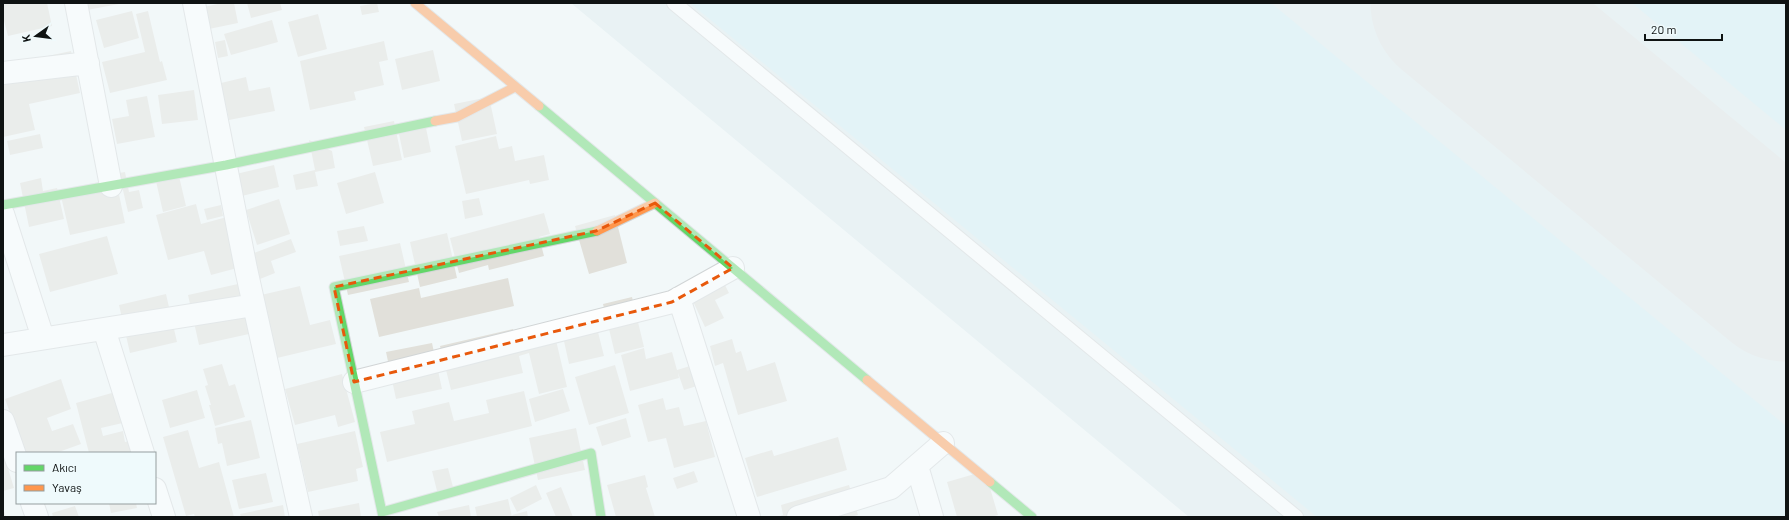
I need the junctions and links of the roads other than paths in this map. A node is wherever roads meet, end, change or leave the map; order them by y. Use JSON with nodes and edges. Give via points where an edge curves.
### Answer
{"nodes":[{"id":1,"x":76,"y":3,"type":"edge"},
{"id":2,"x":194,"y":3,"type":"edge"},
{"id":3,"x":415,"y":3,"type":"edge"},
{"id":4,"x":674,"y":3,"type":"edge"},
{"id":5,"x":88,"y":63,"type":"junction"},
{"id":6,"x":3,"y":73,"type":"edge"},
{"id":7,"x":515,"y":87,"type":"junction"},
{"id":8,"x":226,"y":165,"type":"junction"},
{"id":9,"x":111,"y":186,"type":"junction"},
{"id":10,"x":655,"y":203,"type":"junction"},
{"id":11,"x":3,"y":205,"type":"edge"},
{"id":12,"x":3,"y":214,"type":"edge"},
{"id":13,"x":733,"y":268,"type":"junction"},
{"id":14,"x":679,"y":298,"type":"junction"},
{"id":15,"x":254,"y":305,"type":"junction"},
{"id":16,"x":104,"y":329,"type":"junction"},
{"id":17,"x":43,"y":338,"type":"junction"},
{"id":18,"x":3,"y":345,"type":"edge"},
{"id":19,"x":354,"y":382,"type":"junction"},
{"id":20,"x":3,"y":421,"type":"edge"},
{"id":21,"x":943,"y":443,"type":"junction"},
{"id":22,"x":143,"y":452,"type":"edge"},
{"id":23,"x":16,"y":458,"type":"edge"},
{"id":24,"x":917,"y":466,"type":"junction"},
{"id":25,"x":156,"y":492,"type":"edge"},
{"id":26,"x":32,"y":504,"type":"edge"},
{"id":27,"x":382,"y":514,"type":"edge"},
{"id":28,"x":37,"y":517,"type":"edge"},
{"id":29,"x":164,"y":517,"type":"edge"},
{"id":30,"x":301,"y":517,"type":"edge"},
{"id":31,"x":601,"y":517,"type":"edge"},
{"id":32,"x":749,"y":517,"type":"edge"},
{"id":33,"x":798,"y":517,"type":"edge"},
{"id":34,"x":932,"y":517,"type":"edge"},
{"id":35,"x":1032,"y":517,"type":"edge"},
{"id":36,"x":1296,"y":517,"type":"edge"}],
"edges":[{"from":1,"to":5,"type":"street"},
{"from":2,"to":8,"type":"street"},
{"from":3,"to":7,"type":"street"},
{"from":4,"to":36,"type":"lane"},
{"from":5,"to":6,"type":"street"},
{"from":5,"to":9,"type":"street"},
{"from":7,"to":8,"type":"street","via":[[457,117]]},
{"from":7,"to":10,"type":"street"},
{"from":8,"to":9,"type":"street"},
{"from":8,"to":15,"type":"street"},
{"from":9,"to":11,"type":"street"},
{"from":10,"to":13,"type":"street"},
{"from":10,"to":19,"type":"street","via":[[596,230],[334,287]]},
{"from":12,"to":17,"type":"street"},
{"from":13,"to":14,"type":"street"},
{"from":13,"to":21,"type":"street"},
{"from":14,"to":19,"type":"street","via":[[672,302]]},
{"from":14,"to":32,"type":"street"},
{"from":15,"to":16,"type":"street"},
{"from":15,"to":30,"type":"street"},
{"from":16,"to":17,"type":"street"},
{"from":16,"to":22,"type":"street"},
{"from":17,"to":18,"type":"street"},
{"from":19,"to":27,"type":"street"},
{"from":20,"to":23,"type":"street"},
{"from":21,"to":24,"type":"street"},
{"from":21,"to":35,"type":"street"},
{"from":24,"to":33,"type":"street","via":[[891,488]]},
{"from":24,"to":34,"type":"street"},
{"from":25,"to":29,"type":"street"},
{"from":26,"to":28,"type":"street"},
{"from":27,"to":31,"type":"street","via":[[592,453]]}]}
